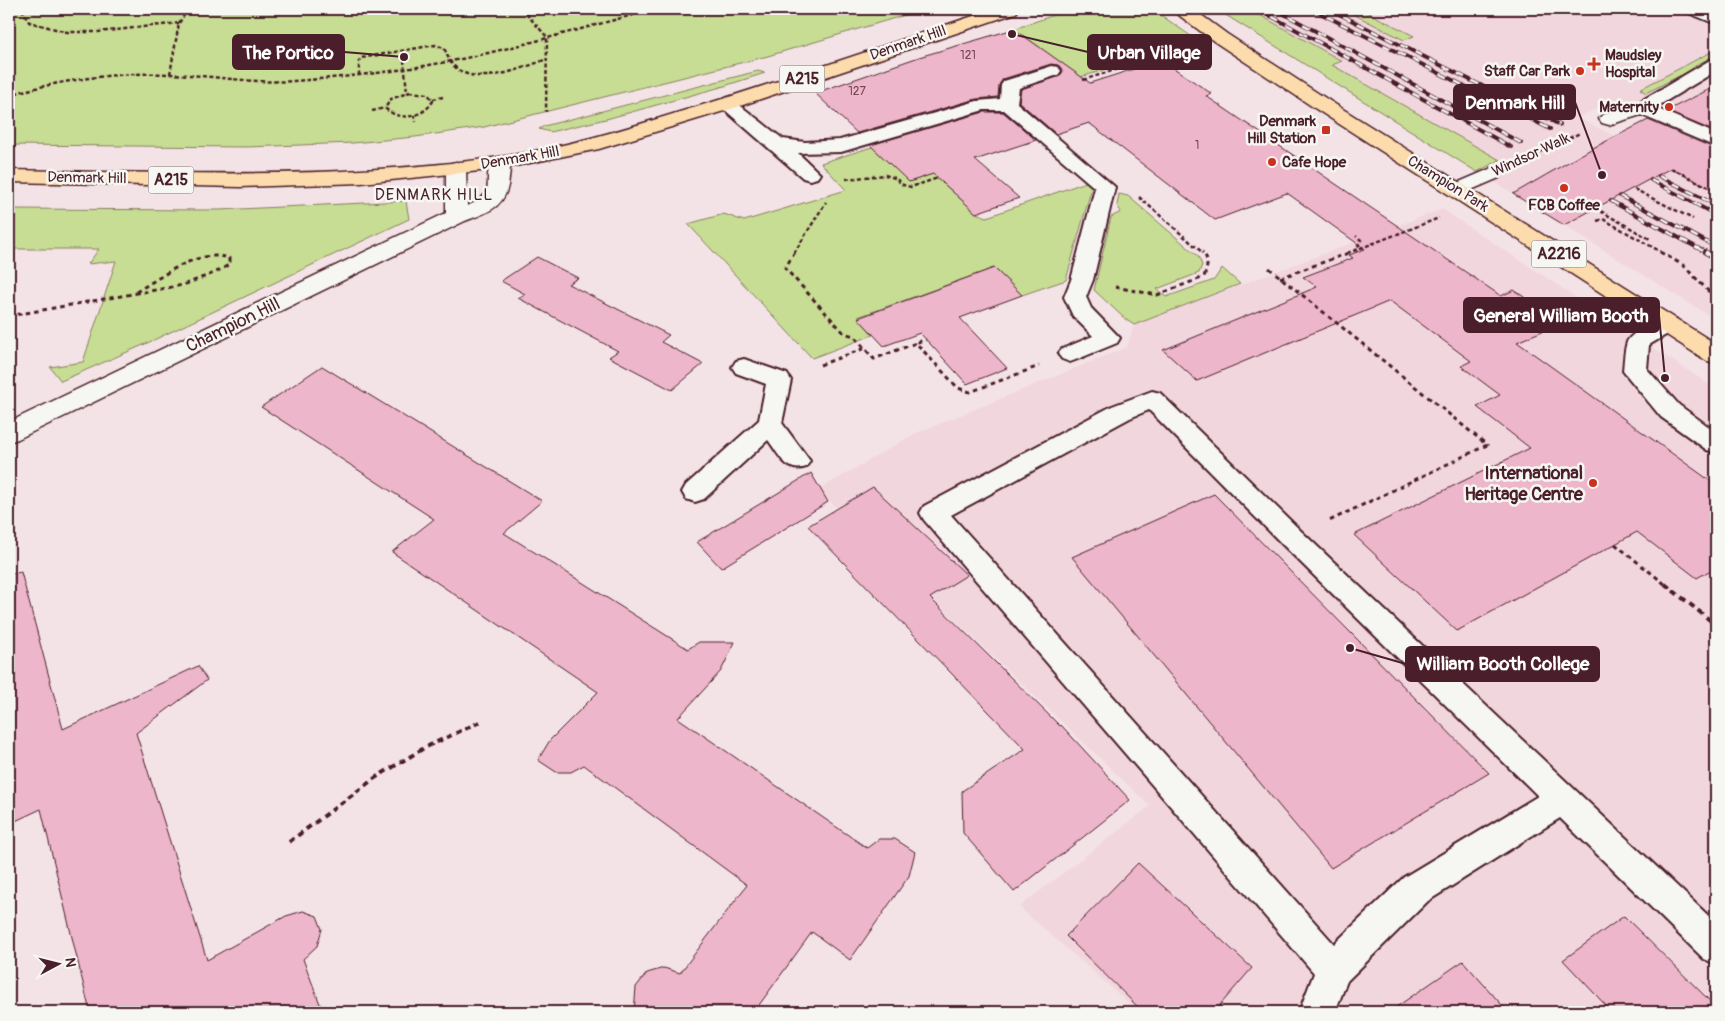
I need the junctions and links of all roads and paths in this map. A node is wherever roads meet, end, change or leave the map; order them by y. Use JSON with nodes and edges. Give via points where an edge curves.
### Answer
{"nodes":[{"id":1,"x":22,"y":9,"type":"edge"},
{"id":2,"x":188,"y":9,"type":"edge"},
{"id":3,"x":522,"y":9,"type":"edge"},
{"id":4,"x":656,"y":9,"type":"edge"},
{"id":5,"x":1010,"y":9,"type":"edge"},
{"id":6,"x":1182,"y":9,"type":"edge"},
{"id":7,"x":1692,"y":9,"type":"edge"},
{"id":8,"x":1716,"y":19,"type":"edge"},
{"id":9,"x":179,"y":23,"type":"junction"},
{"id":10,"x":547,"y":37,"type":"junction"},
{"id":11,"x":1221,"y":38,"type":"junction"},
{"id":12,"x":402,"y":50,"type":"junction"},
{"id":13,"x":403,"y":54,"type":"dead end"},
{"id":14,"x":547,"y":59,"type":"junction"},
{"id":15,"x":404,"y":60,"type":"dead end"},
{"id":16,"x":451,"y":61,"type":"junction"},
{"id":17,"x":1716,"y":64,"type":"edge"},
{"id":18,"x":405,"y":68,"type":"junction"},
{"id":19,"x":1052,"y":71,"type":"dead end"},
{"id":20,"x":170,"y":74,"type":"junction"},
{"id":21,"x":359,"y":76,"type":"junction"},
{"id":22,"x":1080,"y":81,"type":"dead end"},
{"id":23,"x":407,"y":93,"type":"junction"},
{"id":24,"x":9,"y":95,"type":"edge"},
{"id":25,"x":443,"y":97,"type":"dead end"},
{"id":26,"x":433,"y":99,"type":"junction"},
{"id":27,"x":727,"y":104,"type":"junction"},
{"id":28,"x":1008,"y":104,"type":"junction"},
{"id":29,"x":385,"y":108,"type":"junction"},
{"id":30,"x":1642,"y":108,"type":"junction"},
{"id":31,"x":372,"y":111,"type":"dead end"},
{"id":32,"x":546,"y":112,"type":"dead end"},
{"id":33,"x":414,"y":115,"type":"junction"},
{"id":34,"x":1609,"y":119,"type":"joint"},
{"id":35,"x":416,"y":122,"type":"dead end"},
{"id":36,"x":1716,"y":141,"type":"edge"},
{"id":37,"x":777,"y":144,"type":"junction"},
{"id":38,"x":500,"y":163,"type":"junction"},
{"id":39,"x":456,"y":168,"type":"junction"},
{"id":40,"x":1671,"y":168,"type":"dead end"},
{"id":41,"x":815,"y":172,"type":"junction"},
{"id":42,"x":1492,"y":174,"type":"joint"},
{"id":43,"x":9,"y":176,"type":"edge"},
{"id":44,"x":938,"y":178,"type":"dead end"},
{"id":45,"x":1105,"y":187,"type":"junction"},
{"id":46,"x":1708,"y":187,"type":"dead end"},
{"id":47,"x":1634,"y":189,"type":"dead end"},
{"id":48,"x":1457,"y":190,"type":"junction"},
{"id":49,"x":1595,"y":208,"type":"dead end"},
{"id":50,"x":458,"y":216,"type":"junction"},
{"id":51,"x":1440,"y":217,"type":"dead end"},
{"id":52,"x":1693,"y":219,"type":"dead end"},
{"id":53,"x":1597,"y":221,"type":"dead end"},
{"id":54,"x":1356,"y":236,"type":"dead end"},
{"id":55,"x":1650,"y":238,"type":"dead end"},
{"id":56,"x":1357,"y":250,"type":"junction"},
{"id":57,"x":1269,"y":268,"type":"dead end"},
{"id":58,"x":1280,"y":278,"type":"junction"},
{"id":59,"x":1082,"y":280,"type":"junction"},
{"id":60,"x":134,"y":293,"type":"junction"},
{"id":61,"x":1716,"y":299,"type":"edge"},
{"id":62,"x":9,"y":316,"type":"edge"},
{"id":63,"x":1668,"y":324,"type":"junction"},
{"id":64,"x":926,"y":340,"type":"dead end"},
{"id":65,"x":916,"y":343,"type":"junction"},
{"id":66,"x":865,"y":348,"type":"junction"},
{"id":67,"x":1070,"y":354,"type":"joint"},
{"id":68,"x":1716,"y":355,"type":"edge"},
{"id":69,"x":820,"y":365,"type":"dead end"},
{"id":70,"x":744,"y":367,"type":"dead end"},
{"id":71,"x":770,"y":424,"type":"junction"},
{"id":72,"x":9,"y":433,"type":"edge"},
{"id":73,"x":1716,"y":444,"type":"edge"},
{"id":74,"x":797,"y":461,"type":"dead end"},
{"id":75,"x":695,"y":492,"type":"dead end"},
{"id":76,"x":1292,"y":538,"type":"junction"},
{"id":77,"x":1615,"y":544,"type":"dead end"},
{"id":78,"x":1716,"y":626,"type":"edge"},
{"id":79,"x":482,"y":721,"type":"dead end"},
{"id":80,"x":1562,"y":799,"type":"junction"},
{"id":81,"x":289,"y":842,"type":"dead end"},
{"id":82,"x":1716,"y":947,"type":"edge"},
{"id":83,"x":1333,"y":969,"type":"junction"},
{"id":84,"x":1317,"y":1012,"type":"edge"}],
"edges":[{"from":1,"to":9,"type":"path","via":[[29,22],[67,32]]},
{"from":2,"to":9,"type":"path"},
{"from":3,"to":10,"type":"path"},
{"from":4,"to":10,"type":"path"},
{"from":5,"to":27,"type":"main road","name":"Denmark Hill","number":"A215"},
{"from":6,"to":11,"type":"main road","name":"Champion Park","number":"A2216"},
{"from":7,"to":8,"type":"lane"},
{"from":9,"to":20,"type":"path"},
{"from":10,"to":14,"type":"path"},
{"from":10,"to":16,"type":"path"},
{"from":11,"to":22,"type":"path","via":[[1193,46],[1180,40],[1167,54]]},
{"from":11,"to":48,"type":"main road","name":"Champion Park","number":"A2216"},
{"from":12,"to":13,"type":"path"},
{"from":12,"to":16,"type":"path","via":[[440,45]]},
{"from":12,"to":21,"type":"path","via":[[361,58]]},
{"from":14,"to":16,"type":"path","via":[[486,76],[468,75],[455,68]]},
{"from":14,"to":32,"type":"path"},
{"from":15,"to":18,"type":"path"},
{"from":16,"to":18,"type":"path"},
{"from":17,"to":30,"type":"lane"},
{"from":18,"to":21,"type":"path"},
{"from":18,"to":23,"type":"path"},
{"from":19,"to":28,"type":"lane","via":[[1010,85]]},
{"from":20,"to":21,"type":"path","via":[[228,80],[288,81]]},
{"from":20,"to":24,"type":"path","via":[[84,79]]},
{"from":23,"to":26,"type":"path","via":[[425,93]]},
{"from":23,"to":29,"type":"path","via":[[392,98]]},
{"from":25,"to":26,"type":"path"},
{"from":26,"to":33,"type":"path","via":[[430,108]]},
{"from":27,"to":37,"type":"lane"},
{"from":27,"to":38,"type":"main road","name":"Denmark Hill","number":"A215","via":[[592,145]]},
{"from":28,"to":37,"type":"lane","via":[[983,105],[841,146],[805,148]]},
{"from":28,"to":45,"type":"lane"},
{"from":29,"to":31,"type":"path"},
{"from":29,"to":33,"type":"path","via":[[395,115]]},
{"from":30,"to":34,"type":"street"},
{"from":30,"to":36,"type":"street"},
{"from":33,"to":35,"type":"path"},
{"from":34,"to":42,"type":"path","name":"Windsor Walk"},
{"from":37,"to":41,"type":"lane"},
{"from":38,"to":39,"type":"main road","name":"Denmark Hill","number":"A215"},
{"from":38,"to":50,"type":"street","name":"Champion Hill","via":[[500,181],[495,197],[488,205]]},
{"from":39,"to":43,"type":"main road","name":"Denmark Hill","number":"A215","via":[[361,177],[240,181]]},
{"from":39,"to":50,"type":"street"},
{"from":40,"to":46,"type":"path"},
{"from":41,"to":44,"type":"path","via":[[846,179],[885,175],[911,187]]},
{"from":41,"to":66,"type":"path","via":[[831,182],[820,185],[830,196],[785,268],[844,333],[854,336]]},
{"from":42,"to":48,"type":"street","name":"Windsor Walk"},
{"from":45,"to":59,"type":"lane"},
{"from":45,"to":59,"type":"path","via":[[1134,193],[1205,255],[1208,266],[1204,277],[1157,294]]},
{"from":47,"to":52,"type":"path"},
{"from":48,"to":63,"type":"main road","name":"Champion Park","number":"A2216"},
{"from":49,"to":55,"type":"path"},
{"from":50,"to":72,"type":"street","name":"Champion Hill"},
{"from":51,"to":56,"type":"path"},
{"from":53,"to":61,"type":"path","via":[[1603,219],[1683,265]]},
{"from":54,"to":56,"type":"path","via":[[1361,240]]},
{"from":56,"to":58,"type":"path"},
{"from":57,"to":58,"type":"path"},
{"from":58,"to":76,"type":"path","via":[[1487,445]]},
{"from":59,"to":67,"type":"lane","via":[[1075,297],[1081,311],[1109,338]]},
{"from":60,"to":60,"type":"path","via":[[194,260],[214,254],[229,258],[229,265],[202,279],[178,287]]},
{"from":60,"to":62,"type":"path"},
{"from":63,"to":68,"type":"main road","name":"Champion Park","number":"A2216"},
{"from":63,"to":73,"type":"lane","via":[[1638,342],[1635,371],[1670,411]]},
{"from":64,"to":65,"type":"path"},
{"from":65,"to":66,"type":"path","via":[[874,359]]},
{"from":65,"to":67,"type":"path","via":[[958,388],[970,392]]},
{"from":66,"to":69,"type":"path"},
{"from":70,"to":71,"type":"lane","via":[[779,380]]},
{"from":71,"to":74,"type":"lane"},
{"from":71,"to":75,"type":"lane"},
{"from":76,"to":80,"type":"lane"},
{"from":76,"to":83,"type":"lane","via":[[1152,399],[1121,412],[933,514]]},
{"from":77,"to":78,"type":"path"},
{"from":79,"to":81,"type":"path","via":[[424,748],[375,778]]},
{"from":80,"to":82,"type":"lane"},
{"from":80,"to":83,"type":"lane","via":[[1416,889]]},
{"from":83,"to":84,"type":"lane"}]}
